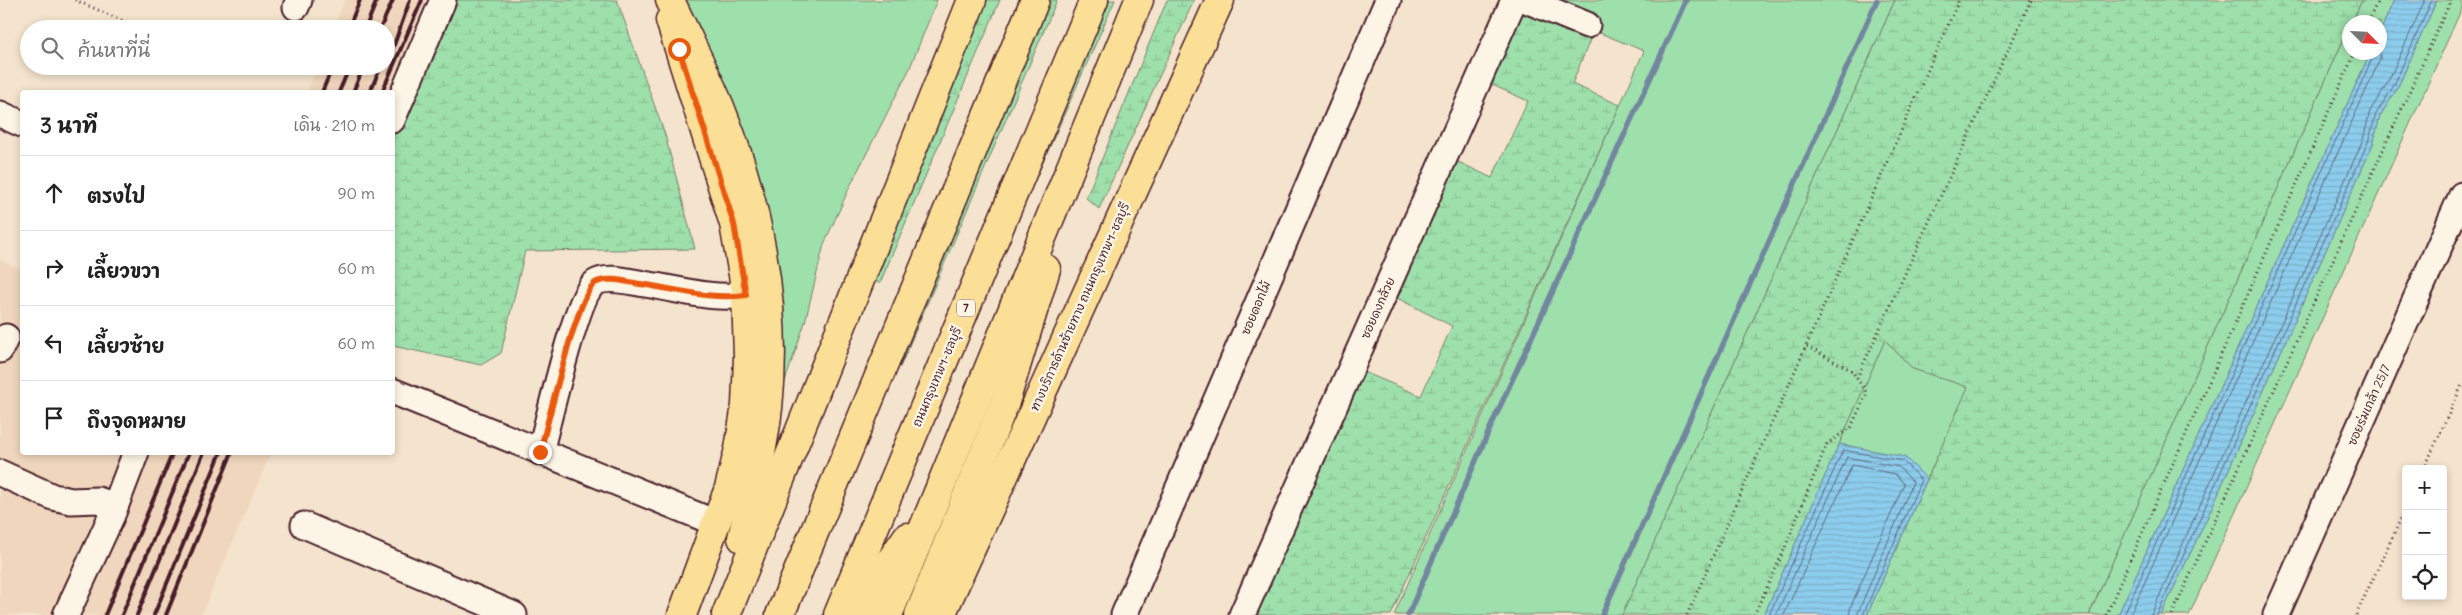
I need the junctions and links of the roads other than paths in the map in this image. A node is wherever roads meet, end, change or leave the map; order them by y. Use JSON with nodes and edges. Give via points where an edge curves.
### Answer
{"nodes":[{"id":1,"x":443,"y":0,"type":"edge"},
{"id":2,"x":664,"y":0,"type":"edge"},
{"id":3,"x":670,"y":0,"type":"edge"},
{"id":4,"x":972,"y":0,"type":"edge"},
{"id":5,"x":1035,"y":0,"type":"edge"},
{"id":6,"x":1094,"y":0,"type":"edge"},
{"id":7,"x":1139,"y":0,"type":"edge"},
{"id":8,"x":1220,"y":0,"type":"edge"},
{"id":9,"x":1388,"y":0,"type":"edge"},
{"id":10,"x":1514,"y":0,"type":"edge"},
{"id":11,"x":1526,"y":0,"type":"edge"},
{"id":12,"x":1587,"y":25,"type":"dead end"},
{"id":13,"x":395,"y":113,"type":"edge"},
{"id":14,"x":0,"y":114,"type":"edge"},
{"id":15,"x":20,"y":123,"type":"edge"},
{"id":16,"x":1086,"y":130,"type":"junction"},
{"id":17,"x":2462,"y":195,"type":"edge"},
{"id":18,"x":746,"y":295,"type":"junction"},
{"id":19,"x":395,"y":392,"type":"edge"},
{"id":20,"x":540,"y":452,"type":"junction"},
{"id":21,"x":135,"y":455,"type":"edge"},
{"id":22,"x":0,"y":473,"type":"edge"},
{"id":23,"x":941,"y":488,"type":"junction"},
{"id":24,"x":115,"y":506,"type":"junction"},
{"id":25,"x":716,"y":523,"type":"junction"},
{"id":26,"x":304,"y":525,"type":"dead end"},
{"id":27,"x":66,"y":615,"type":"edge"},
{"id":28,"x":514,"y":615,"type":"edge"},
{"id":29,"x":682,"y":615,"type":"edge"},
{"id":30,"x":724,"y":615,"type":"edge"},
{"id":31,"x":780,"y":615,"type":"edge"},
{"id":32,"x":838,"y":615,"type":"edge"},
{"id":33,"x":861,"y":615,"type":"edge"},
{"id":34,"x":888,"y":615,"type":"edge"},
{"id":35,"x":919,"y":615,"type":"edge"},
{"id":36,"x":941,"y":615,"type":"edge"},
{"id":37,"x":1124,"y":615,"type":"edge"},
{"id":38,"x":1242,"y":615,"type":"edge"},
{"id":39,"x":2276,"y":615,"type":"edge"}],
"edges":[{"from":1,"to":13,"type":"street"},
{"from":2,"to":18,"type":"main road","via":[[734,224]]},
{"from":3,"to":30,"type":"main road","via":[[720,107],[738,159],[756,219],[767,290],[768,407],[761,453]]},
{"from":4,"to":30,"type":"main road"},
{"from":5,"to":31,"type":"main road"},
{"from":6,"to":32,"type":"main road","name":"ถนนกรุงเทพฯ-ชลบุรี","number":"7"},
{"from":7,"to":16,"type":"main road"},
{"from":8,"to":36,"type":"main road","name":"ทางบริการด้านซ้ายทาง ถนนกรุงเทพฯ-ชลบุรี"},
{"from":9,"to":37,"type":"street","name":"ซอยดอกไม้"},
{"from":10,"to":38,"type":"street","name":"ซอยดงกล้วย"},
{"from":11,"to":12,"type":"street"},
{"from":14,"to":15,"type":"street"},
{"from":16,"to":23,"type":"main road"},
{"from":16,"to":35,"type":"main road","via":[[1006,399]]},
{"from":17,"to":39,"type":"street","name":"ซอยร่มเกล้า 25/7"},
{"from":18,"to":20,"type":"street","via":[[705,296],[607,280],[591,286],[580,309]]},
{"from":18,"to":25,"type":"main road","via":[[746,405],[739,449]]},
{"from":19,"to":20,"type":"street"},
{"from":20,"to":25,"type":"street"},
{"from":21,"to":24,"type":"street"},
{"from":22,"to":24,"type":"street","via":[[53,497],[71,501],[98,500]]},
{"from":23,"to":33,"type":"main road","via":[[876,582]]},
{"from":23,"to":34,"type":"main road"},
{"from":24,"to":27,"type":"street"},
{"from":25,"to":29,"type":"main road"},
{"from":26,"to":28,"type":"street"}]}
